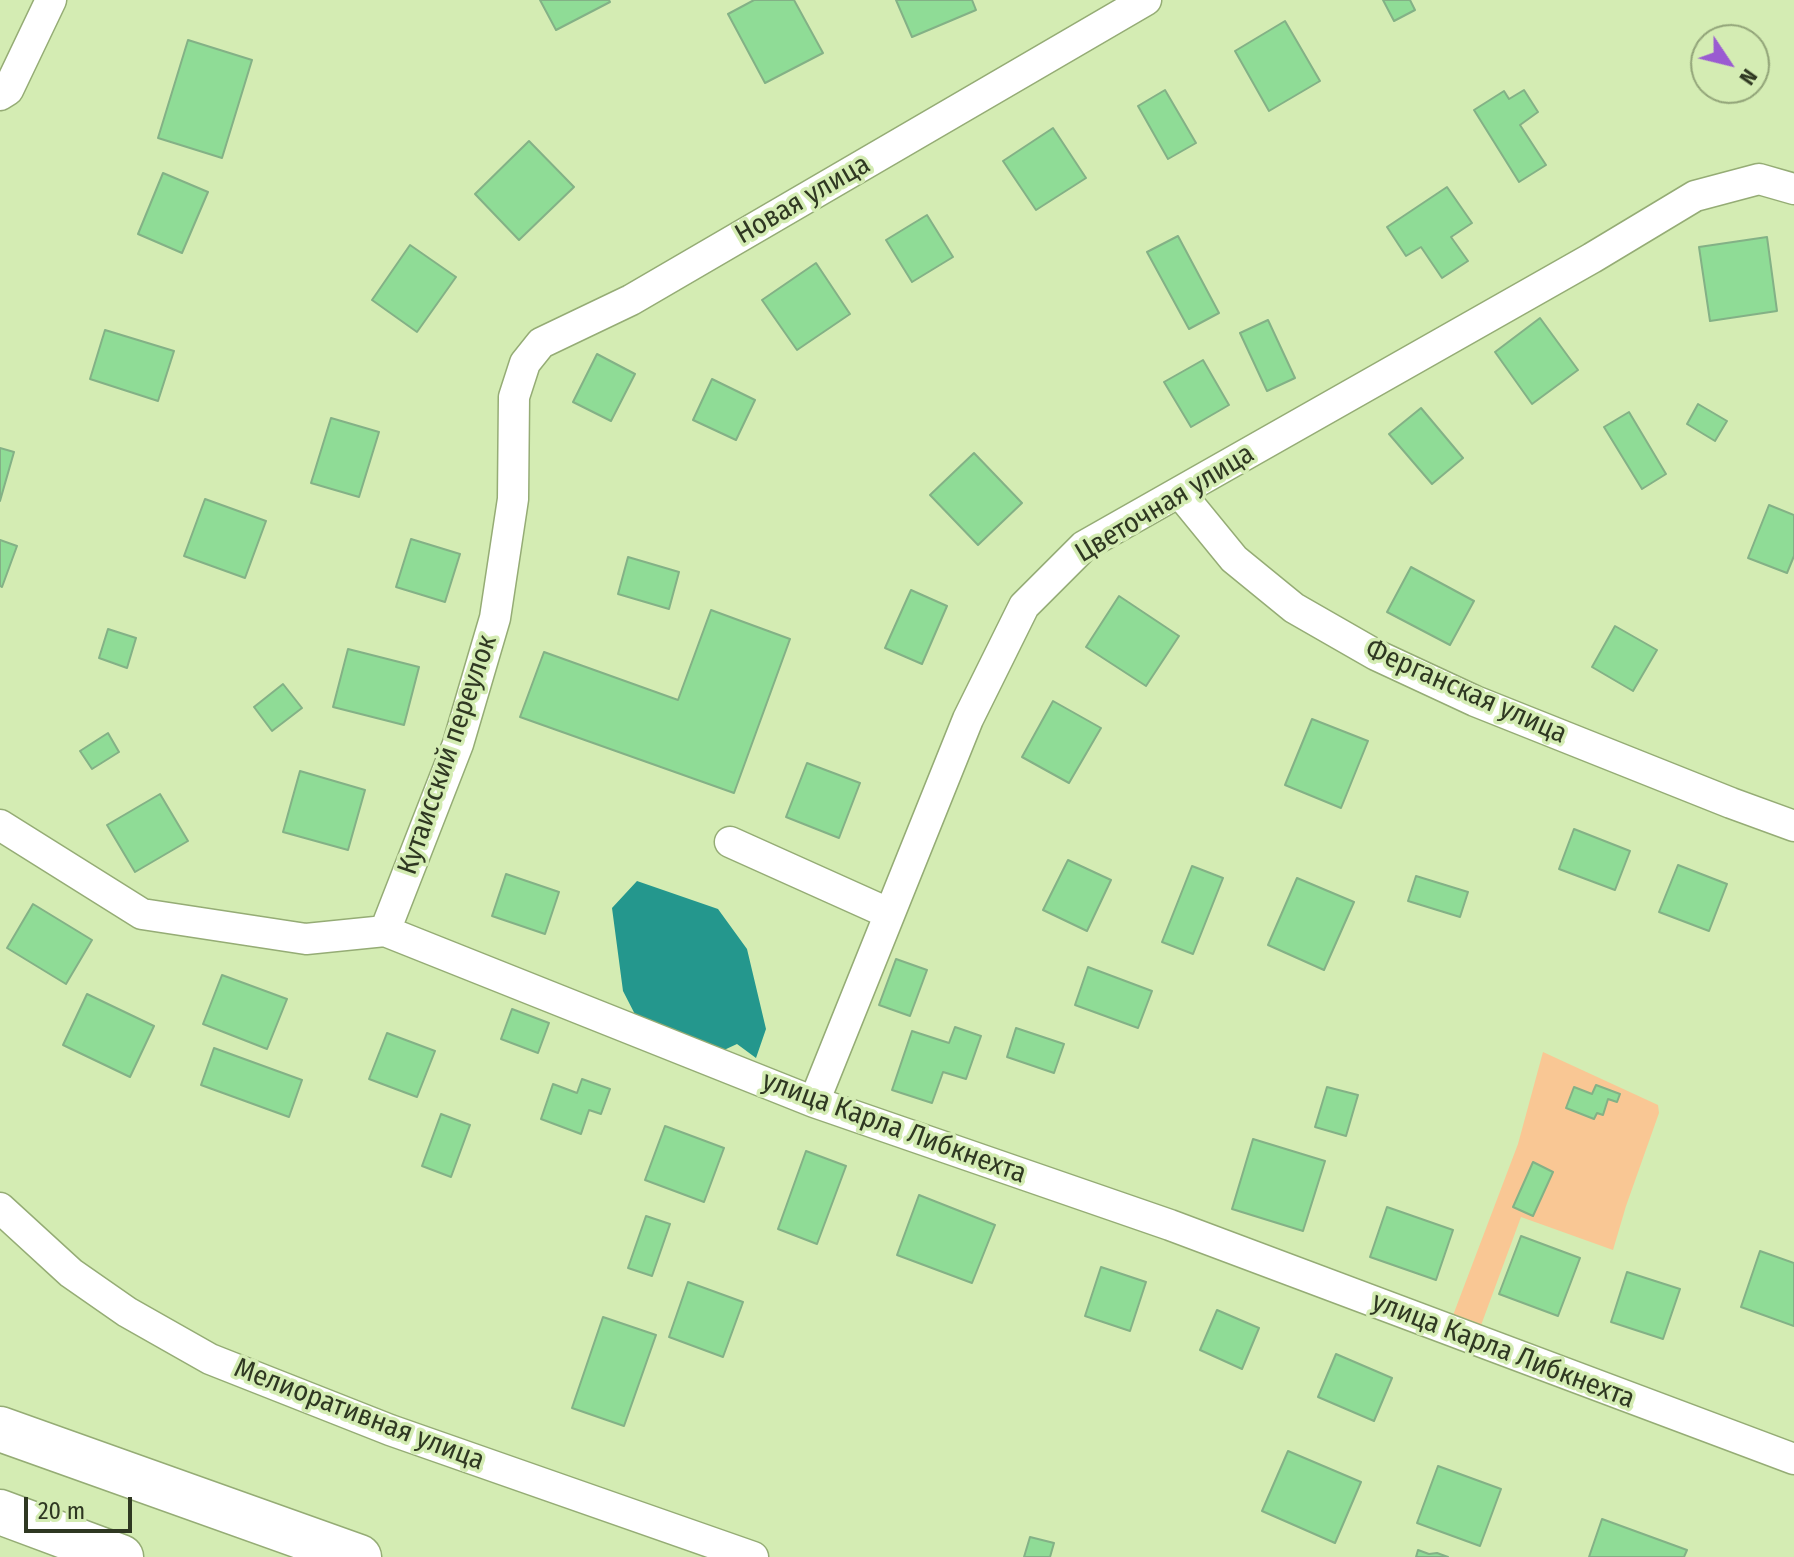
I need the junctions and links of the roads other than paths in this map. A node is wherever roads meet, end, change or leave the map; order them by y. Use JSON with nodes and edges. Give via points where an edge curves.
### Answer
{"nodes":[{"id":1,"x":51,"y":0,"type":"edge"},
{"id":2,"x":1146,"y":0,"type":"edge"},
{"id":3,"x":0,"y":95,"type":"edge"},
{"id":4,"x":1794,"y":189,"type":"edge"},
{"id":5,"x":513,"y":433,"type":"joint"},
{"id":6,"x":1180,"y":493,"type":"junction"},
{"id":7,"x":0,"y":825,"type":"edge"},
{"id":8,"x":1794,"y":826,"type":"edge"},
{"id":9,"x":730,"y":842,"type":"dead end"},
{"id":10,"x":888,"y":913,"type":"junction"},
{"id":11,"x":385,"y":931,"type":"junction"},
{"id":12,"x":814,"y":1102,"type":"junction"},
{"id":13,"x":0,"y":1208,"type":"edge"},
{"id":14,"x":0,"y":1429,"type":"edge"},
{"id":15,"x":1794,"y":1459,"type":"edge"},
{"id":16,"x":0,"y":1512,"type":"edge"},
{"id":17,"x":121,"y":1557,"type":"edge"},
{"id":18,"x":359,"y":1557,"type":"edge"},
{"id":19,"x":753,"y":1557,"type":"edge"}],
"edges":[{"from":1,"to":3,"type":"street","via":[[8,90]]},
{"from":2,"to":5,"type":"street","name":"Новая улица","via":[[631,300],[541,343],[525,363],[514,397]]},
{"from":4,"to":6,"type":"street","name":"Цветочная улица","via":[[1759,179],[1695,196]]},
{"from":5,"to":11,"type":"street","name":"Кутаисский переулок","via":[[513,499],[495,618],[458,744]]},
{"from":6,"to":8,"type":"street","name":"Ферганская улица","via":[[1234,559],[1294,608],[1376,655],[1475,701]]},
{"from":6,"to":10,"type":"street","name":"Цветочная улица","via":[[1084,546],[1024,606],[968,719]]},
{"from":7,"to":11,"type":"street","name":"улица Карла Либкнехта","via":[[142,914],[306,939]]},
{"from":9,"to":10,"type":"street"},
{"from":10,"to":12,"type":"street","name":"Цветочная улица"},
{"from":11,"to":12,"type":"street","name":"улица Карла Либкнехта"},
{"from":12,"to":15,"type":"street","name":"улица Карла Либкнехта","via":[[1170,1225]]},
{"from":13,"to":19,"type":"street","name":"Мелиоративная улица","via":[[71,1273],[210,1359],[390,1430]]},
{"from":14,"to":18,"type":"highway"},
{"from":16,"to":17,"type":"highway"}]}
